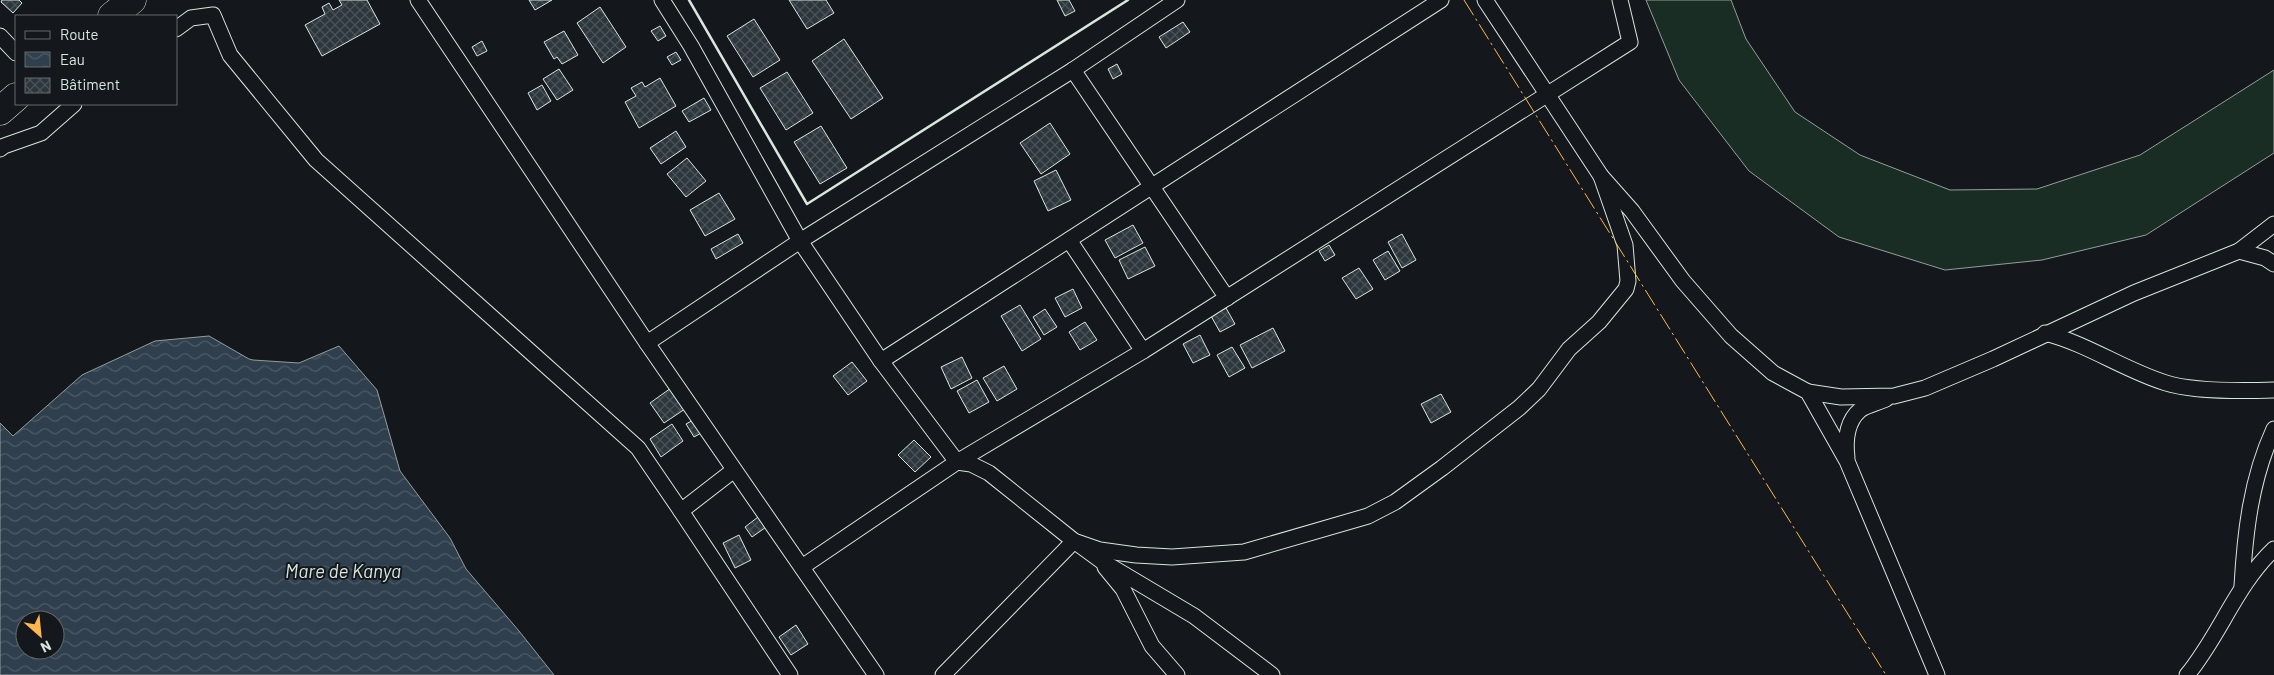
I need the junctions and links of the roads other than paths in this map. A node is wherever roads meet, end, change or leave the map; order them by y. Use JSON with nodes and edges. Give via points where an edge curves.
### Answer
{"nodes":[{"id":1,"x":132,"y":0,"type":"edge"},
{"id":2,"x":418,"y":0,"type":"edge"},
{"id":3,"x":662,"y":0,"type":"edge"},
{"id":4,"x":1177,"y":0,"type":"edge"},
{"id":5,"x":1440,"y":0,"type":"edge"},
{"id":6,"x":1486,"y":0,"type":"edge"},
{"id":7,"x":1620,"y":0,"type":"edge"},
{"id":8,"x":214,"y":7,"type":"edge"},
{"id":9,"x":113,"y":15,"type":"edge"},
{"id":10,"x":178,"y":28,"type":"edge"},
{"id":11,"x":0,"y":36,"type":"edge"},
{"id":12,"x":15,"y":52,"type":"edge"},
{"id":13,"x":1073,"y":70,"type":"junction"},
{"id":14,"x":1547,"y":95,"type":"junction"},
{"id":15,"x":15,"y":98,"type":"edge"},
{"id":16,"x":73,"y":105,"type":"edge"},
{"id":17,"x":0,"y":111,"type":"edge"},
{"id":18,"x":0,"y":149,"type":"edge"},
{"id":19,"x":1601,"y":176,"type":"junction"},
{"id":20,"x":1151,"y":187,"type":"junction"},
{"id":21,"x":2274,"y":224,"type":"edge"},
{"id":22,"x":1069,"y":240,"type":"junction"},
{"id":23,"x":800,"y":241,"type":"junction"},
{"id":24,"x":2238,"y":251,"type":"junction"},
{"id":25,"x":2274,"y":264,"type":"edge"},
{"id":26,"x":1226,"y":298,"type":"junction"},
{"id":27,"x":2045,"y":333,"type":"junction"},
{"id":28,"x":647,"y":344,"type":"junction"},
{"id":29,"x":1143,"y":351,"type":"junction"},
{"id":30,"x":881,"y":361,"type":"junction"},
{"id":31,"x":2274,"y":390,"type":"edge"},
{"id":32,"x":1808,"y":392,"type":"junction"},
{"id":33,"x":1894,"y":396,"type":"junction"},
{"id":34,"x":2274,"y":429,"type":"edge"},
{"id":35,"x":957,"y":462,"type":"junction"},
{"id":36,"x":1848,"y":462,"type":"junction"},
{"id":37,"x":734,"y":470,"type":"junction"},
{"id":38,"x":681,"y":511,"type":"junction"},
{"id":39,"x":1074,"y":542,"type":"junction"},
{"id":40,"x":2274,"y":549,"type":"edge"},
{"id":41,"x":1100,"y":560,"type":"junction"},
{"id":42,"x":802,"y":567,"type":"junction"},
{"id":43,"x":2242,"y":586,"type":"junction"},
{"id":44,"x":790,"y":675,"type":"edge"},
{"id":45,"x":876,"y":675,"type":"edge"},
{"id":46,"x":943,"y":675,"type":"edge"},
{"id":47,"x":1177,"y":675,"type":"edge"},
{"id":48,"x":1272,"y":675,"type":"edge"},
{"id":49,"x":1937,"y":675,"type":"edge"},
{"id":50,"x":2187,"y":675,"type":"edge"}],
"edges":[{"from":1,"to":9,"type":"highway"},
{"from":2,"to":28,"type":"street"},
{"from":3,"to":23,"type":"street"},
{"from":4,"to":13,"type":"street"},
{"from":5,"to":20,"type":"street"},
{"from":6,"to":14,"type":"street"},
{"from":7,"to":14,"type":"street","via":[[1630,42]]},
{"from":8,"to":10,"type":"street"},
{"from":8,"to":38,"type":"street","via":[[230,55],[316,160],[638,448]]},
{"from":11,"to":12,"type":"street"},
{"from":13,"to":20,"type":"street"},
{"from":13,"to":23,"type":"street"},
{"from":14,"to":19,"type":"street"},
{"from":14,"to":26,"type":"street"},
{"from":15,"to":17,"type":"highway"},
{"from":16,"to":18,"type":"street","via":[[41,133]]},
{"from":19,"to":32,"type":"street","via":[[1731,336],[1774,373]]},
{"from":19,"to":39,"type":"street","via":[[1625,245],[1626,289],[1599,322],[1569,349],[1539,390],[1395,502],[1368,516],[1244,552],[1172,558],[1100,550]]},
{"from":20,"to":22,"type":"street"},
{"from":20,"to":26,"type":"street"},
{"from":21,"to":24,"type":"street"},
{"from":22,"to":29,"type":"street"},
{"from":22,"to":30,"type":"street"},
{"from":23,"to":28,"type":"street"},
{"from":23,"to":30,"type":"street"},
{"from":24,"to":25,"type":"street","via":[[2265,258]]},
{"from":24,"to":27,"type":"street"},
{"from":26,"to":29,"type":"street"},
{"from":27,"to":31,"type":"street","via":[[2066,339],[2167,384],[2203,389]]},
{"from":27,"to":33,"type":"street","via":[[1925,388]]},
{"from":28,"to":37,"type":"street"},
{"from":29,"to":35,"type":"street"},
{"from":30,"to":35,"type":"street"},
{"from":32,"to":33,"type":"street","via":[[1842,397]]},
{"from":32,"to":36,"type":"street"},
{"from":33,"to":36,"type":"street","via":[[1860,410],[1849,426],[1845,440]]},
{"from":34,"to":43,"type":"street","via":[[2257,475],[2248,513]]},
{"from":35,"to":39,"type":"street","via":[[971,464],[989,473]]},
{"from":35,"to":42,"type":"street"},
{"from":36,"to":49,"type":"street"},
{"from":37,"to":38,"type":"street"},
{"from":37,"to":42,"type":"street"},
{"from":38,"to":44,"type":"street"},
{"from":39,"to":41,"type":"street"},
{"from":39,"to":46,"type":"street"},
{"from":40,"to":43,"type":"street"},
{"from":41,"to":47,"type":"street","via":[[1123,590],[1152,646]]},
{"from":41,"to":48,"type":"street","via":[[1194,616]]},
{"from":42,"to":45,"type":"street"},
{"from":43,"to":50,"type":"street"}]}
